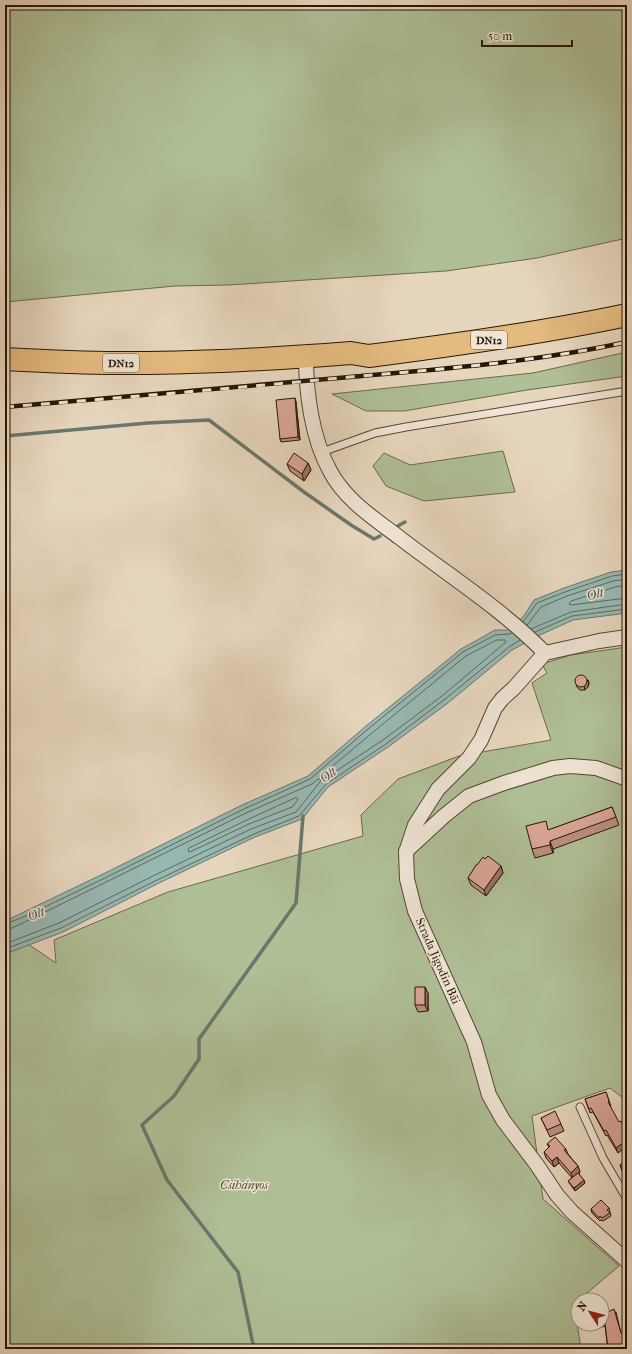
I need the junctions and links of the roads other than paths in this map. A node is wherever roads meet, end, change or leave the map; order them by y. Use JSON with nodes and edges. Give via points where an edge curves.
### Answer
{"nodes":[{"id":1,"x":627,"y":304,"type":"edge"},
{"id":2,"x":627,"y":315,"type":"edge"},
{"id":3,"x":351,"y":353,"type":"junction"},
{"id":4,"x":306,"y":356,"type":"junction"},
{"id":5,"x":5,"y":358,"type":"edge"},
{"id":6,"x":627,"y":391,"type":"edge"},
{"id":7,"x":322,"y":452,"type":"junction"},
{"id":8,"x":627,"y":637,"type":"edge"},
{"id":9,"x":545,"y":653,"type":"junction"},
{"id":10,"x":627,"y":779,"type":"edge"},
{"id":11,"x":406,"y":852,"type":"junction"},
{"id":12,"x":580,"y":1107,"type":"dead end"},
{"id":13,"x":627,"y":1199,"type":"edge"},
{"id":14,"x":627,"y":1261,"type":"edge"}],
"edges":[{"from":1,"to":3,"type":"highway","number":"DN12","via":[[485,330],[370,345]]},
{"from":2,"to":3,"type":"highway","number":"DN12","via":[[486,340],[385,354],[369,356]]},
{"from":3,"to":4,"type":"highway","number":"DN12"},
{"from":4,"to":5,"type":"highway","number":"DN12","via":[[238,361],[116,364]]},
{"from":4,"to":7,"type":"street","via":[[306,381]]},
{"from":6,"to":7,"type":"lane","via":[[375,433]]},
{"from":7,"to":9,"type":"street","via":[[337,483],[361,508],[508,619]]},
{"from":8,"to":9,"type":"street"},
{"from":9,"to":11,"type":"street","name":"Strada Jigodin Băi","via":[[502,698],[469,758],[438,789],[414,825]]},
{"from":10,"to":11,"type":"street","via":[[596,768],[570,766],[553,768],[504,783],[469,796]]},
{"from":11,"to":14,"type":"street","name":"Strada Jigodin Băi","via":[[407,879],[415,911],[474,1042],[489,1095],[503,1120],[557,1195],[572,1212]]},
{"from":12,"to":13,"type":"lane","via":[[603,1158]]}]}
